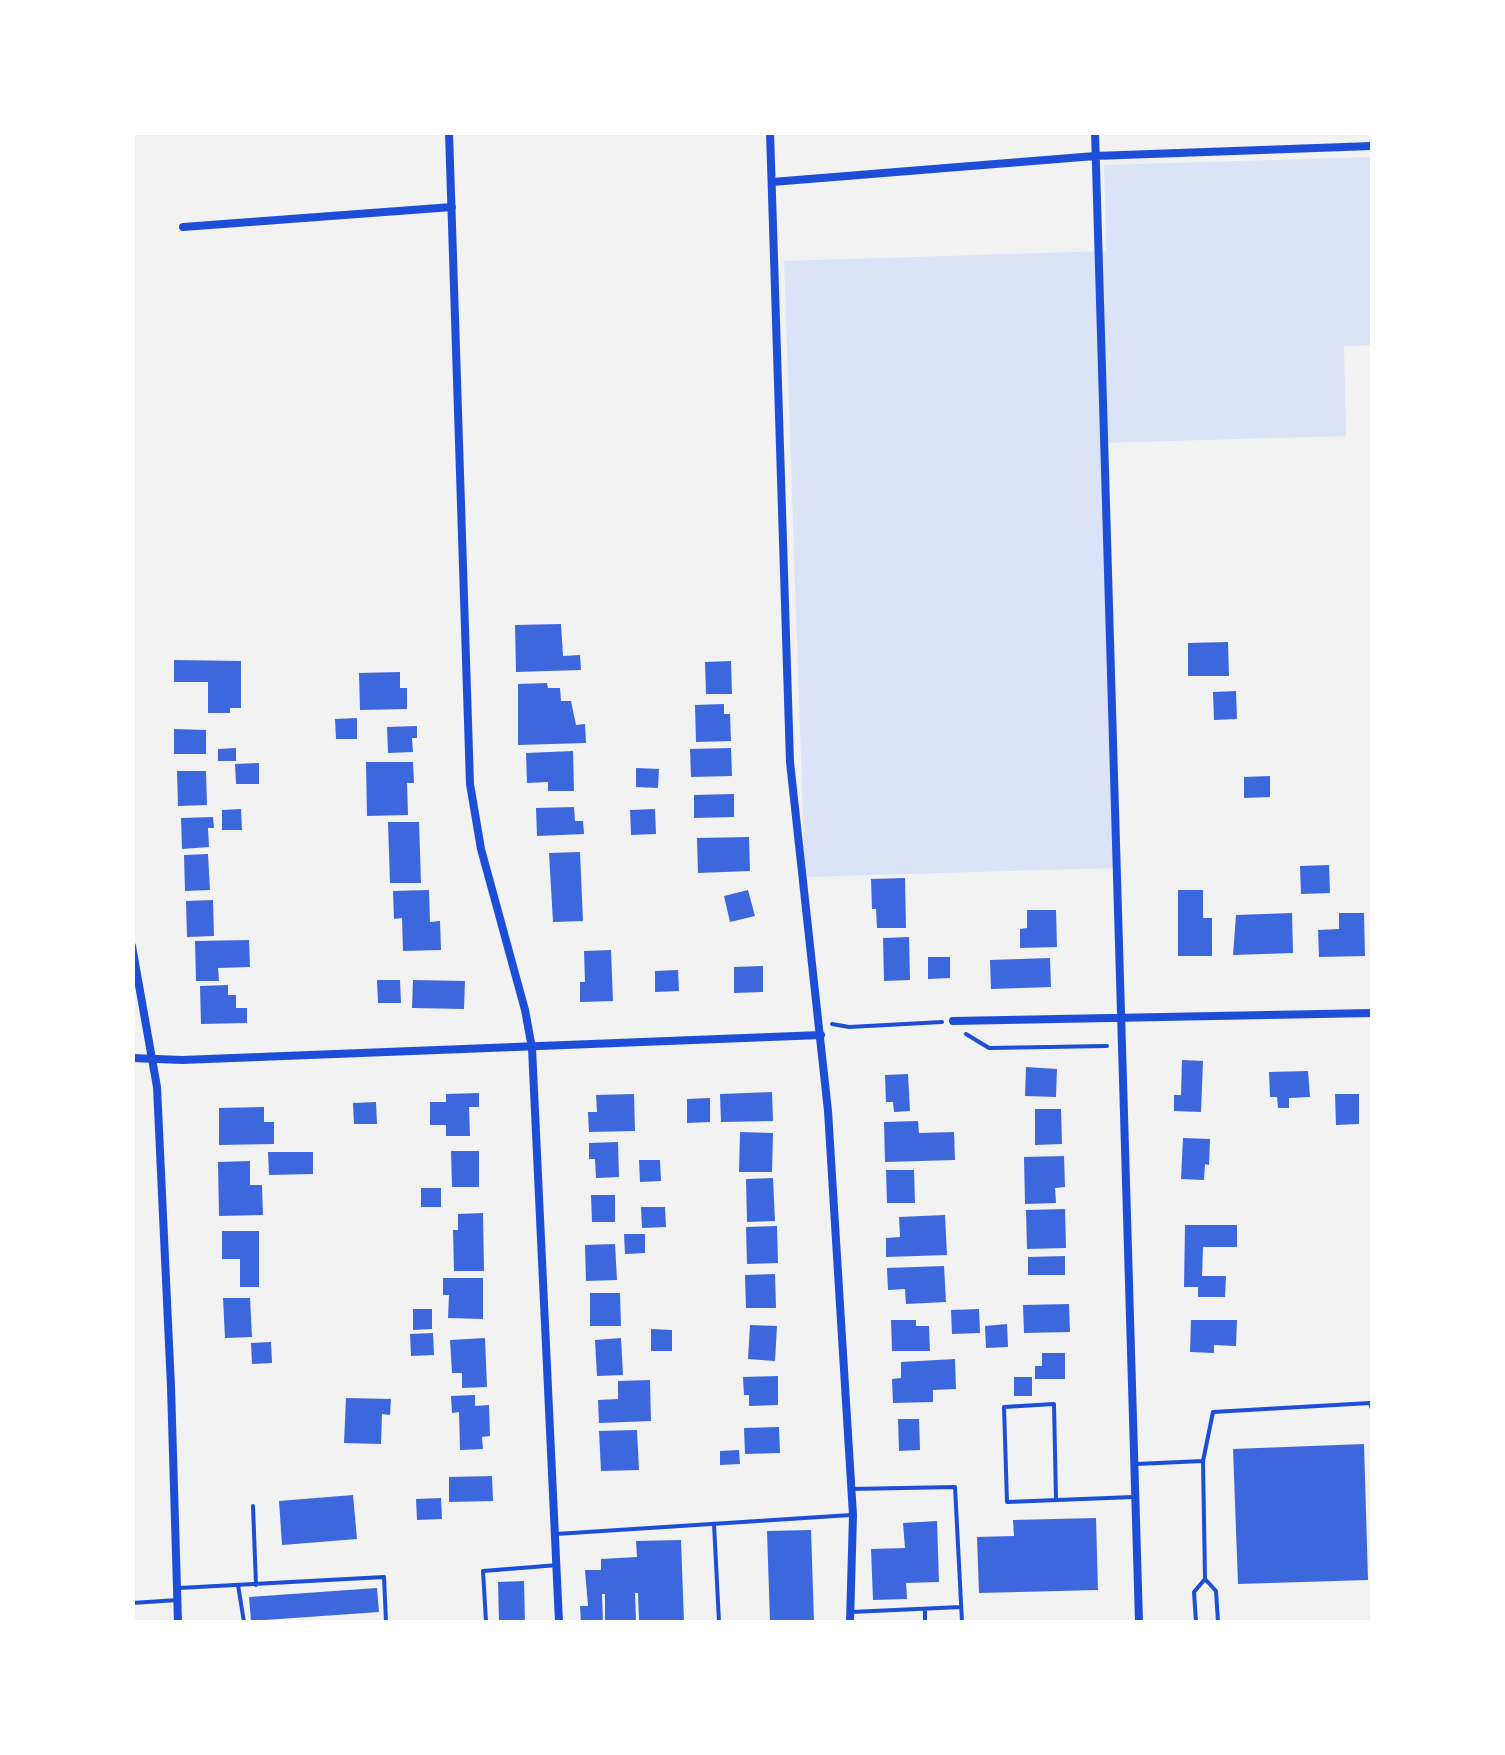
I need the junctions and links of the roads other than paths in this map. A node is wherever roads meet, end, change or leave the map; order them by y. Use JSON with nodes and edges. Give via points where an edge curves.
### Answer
{"nodes":[{"id":1,"x":449,"y":132,"type":"edge"},
{"id":2,"x":770,"y":132,"type":"edge"},
{"id":3,"x":1095,"y":132,"type":"edge"},
{"id":4,"x":1372,"y":146,"type":"edge"},
{"id":5,"x":1096,"y":156,"type":"junction"},
{"id":6,"x":772,"y":182,"type":"junction"},
{"id":7,"x":452,"y":207,"type":"junction"},
{"id":8,"x":183,"y":227,"type":"dead end"},
{"id":9,"x":132,"y":946,"type":"edge"},
{"id":10,"x":1372,"y":1012,"type":"edge"},
{"id":11,"x":1121,"y":1020,"type":"junction"},
{"id":12,"x":953,"y":1021,"type":"road end"},
{"id":13,"x":822,"y":1035,"type":"junction"},
{"id":14,"x":532,"y":1048,"type":"junction"},
{"id":15,"x":132,"y":1058,"type":"edge"},
{"id":16,"x":152,"y":1060,"type":"junction"},
{"id":17,"x":1372,"y":1409,"type":"edge"},
{"id":18,"x":1203,"y":1461,"type":"junction"},
{"id":19,"x":1136,"y":1464,"type":"junction"},
{"id":20,"x":851,"y":1490,"type":"junction"},
{"id":21,"x":1138,"y":1496,"type":"junction"},
{"id":22,"x":1056,"y":1499,"type":"junction"},
{"id":23,"x":252,"y":1506,"type":"dead end"},
{"id":24,"x":852,"y":1514,"type":"junction"},
{"id":25,"x":714,"y":1524,"type":"junction"},
{"id":26,"x":556,"y":1534,"type":"junction"},
{"id":27,"x":558,"y":1565,"type":"junction"},
{"id":28,"x":1204,"y":1579,"type":"junction"},
{"id":29,"x":256,"y":1584,"type":"junction"},
{"id":30,"x":238,"y":1586,"type":"junction"},
{"id":31,"x":177,"y":1588,"type":"junction"},
{"id":32,"x":178,"y":1600,"type":"junction"},
{"id":33,"x":132,"y":1602,"type":"edge"},
{"id":34,"x":962,"y":1607,"type":"junction"},
{"id":35,"x":925,"y":1609,"type":"junction"},
{"id":36,"x":851,"y":1617,"type":"edge"},
{"id":37,"x":178,"y":1622,"type":"edge"},
{"id":38,"x":244,"y":1622,"type":"edge"},
{"id":39,"x":386,"y":1622,"type":"edge"},
{"id":40,"x":486,"y":1622,"type":"edge"},
{"id":41,"x":559,"y":1622,"type":"edge"},
{"id":42,"x":719,"y":1622,"type":"edge"},
{"id":43,"x":926,"y":1622,"type":"edge"},
{"id":44,"x":962,"y":1622,"type":"edge"},
{"id":45,"x":1139,"y":1622,"type":"edge"},
{"id":46,"x":1196,"y":1622,"type":"edge"},
{"id":47,"x":1218,"y":1622,"type":"edge"}],
"edges":[{"from":1,"to":7,"type":"street"},
{"from":2,"to":6,"type":"street"},
{"from":3,"to":5,"type":"street"},
{"from":4,"to":5,"type":"street"},
{"from":5,"to":6,"type":"street"},
{"from":5,"to":11,"type":"street"},
{"from":6,"to":13,"type":"street","via":[[790,762]]},
{"from":7,"to":8,"type":"street"},
{"from":7,"to":14,"type":"street","via":[[470,784]]},
{"from":9,"to":16,"type":"street"},
{"from":10,"to":11,"type":"street"},
{"from":11,"to":12,"type":"street"},
{"from":11,"to":19,"type":"street"},
{"from":13,"to":14,"type":"street"},
{"from":13,"to":20,"type":"street"},
{"from":14,"to":16,"type":"street"},
{"from":14,"to":26,"type":"street"},
{"from":15,"to":16,"type":"street"},
{"from":16,"to":31,"type":"street"},
{"from":17,"to":18,"type":"lane","via":[[1370,1403],[1214,1412]]},
{"from":18,"to":19,"type":"lane"},
{"from":18,"to":28,"type":"lane"},
{"from":19,"to":21,"type":"street"},
{"from":20,"to":24,"type":"street"},
{"from":20,"to":34,"type":"lane","via":[[955,1488]]},
{"from":21,"to":22,"type":"lane"},
{"from":21,"to":45,"type":"street"},
{"from":22,"to":22,"type":"lane","via":[[1054,1404],[1004,1407],[1007,1502]]},
{"from":23,"to":29,"type":"lane"},
{"from":24,"to":25,"type":"lane"},
{"from":24,"to":36,"type":"street"},
{"from":25,"to":26,"type":"lane"},
{"from":25,"to":42,"type":"lane"},
{"from":26,"to":27,"type":"street"},
{"from":27,"to":40,"type":"lane","via":[[483,1571]]},
{"from":27,"to":41,"type":"street"},
{"from":28,"to":46,"type":"lane","via":[[1194,1592]]},
{"from":28,"to":47,"type":"lane","via":[[1216,1591]]},
{"from":29,"to":30,"type":"lane"},
{"from":29,"to":39,"type":"lane","via":[[384,1577]]},
{"from":30,"to":31,"type":"lane"},
{"from":30,"to":38,"type":"lane"},
{"from":31,"to":32,"type":"street"},
{"from":32,"to":33,"type":"lane"},
{"from":32,"to":37,"type":"street"},
{"from":34,"to":35,"type":"lane"},
{"from":34,"to":44,"type":"lane"},
{"from":35,"to":36,"type":"lane"},
{"from":35,"to":43,"type":"lane"}]}
